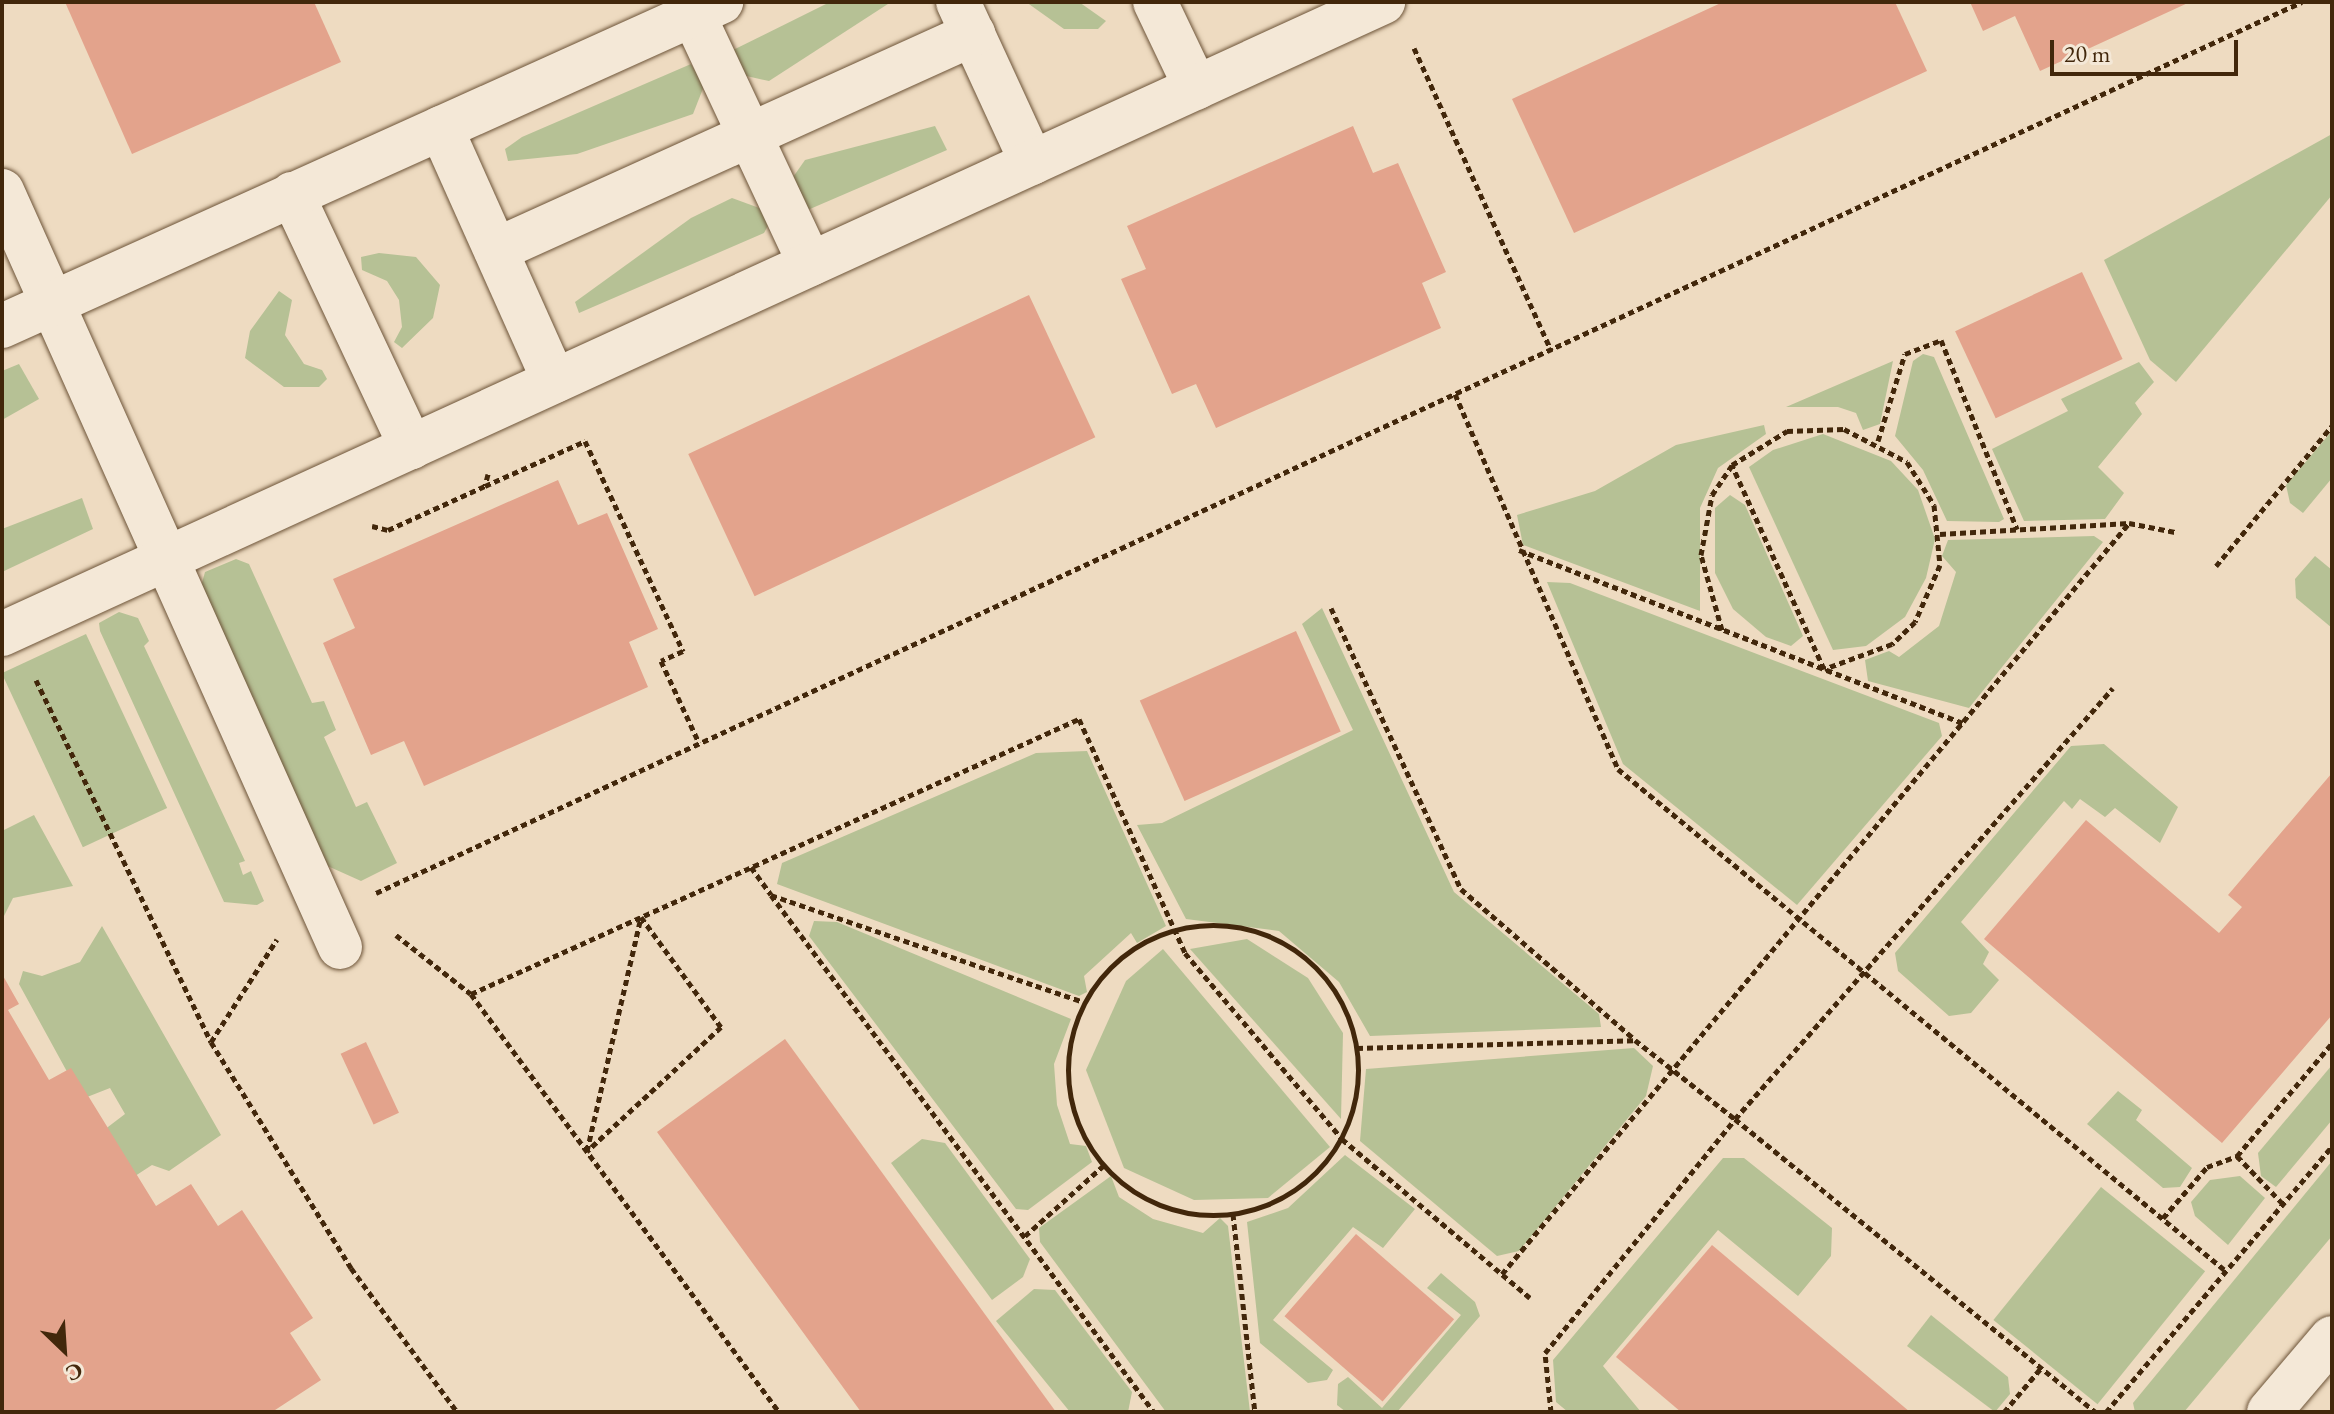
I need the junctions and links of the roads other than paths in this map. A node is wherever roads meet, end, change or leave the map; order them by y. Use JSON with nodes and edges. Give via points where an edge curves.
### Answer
{"nodes":[{"id":1,"x":1155,"y":2,"type":"edge"},
{"id":2,"x":707,"y":8,"type":"edge"},
{"id":3,"x":1321,"y":15,"type":"edge"},
{"id":4,"x":1394,"y":16,"type":"edge"},
{"id":5,"x":966,"y":18,"type":"edge"},
{"id":6,"x":1196,"y":88,"type":"junction"},
{"id":7,"x":441,"y":128,"type":"junction"},
{"id":8,"x":750,"y":135,"type":"junction"},
{"id":9,"x":1032,"y":163,"type":"junction"},
{"id":10,"x":2,"y":191,"type":"edge"},
{"id":11,"x":292,"y":194,"type":"junction"},
{"id":12,"x":496,"y":250,"type":"junction"},
{"id":13,"x":810,"y":264,"type":"junction"},
{"id":14,"x":52,"y":303,"type":"junction"},
{"id":15,"x":2,"y":326,"type":"edge"},
{"id":16,"x":554,"y":381,"type":"junction"},
{"id":17,"x":411,"y":447,"type":"junction"},
{"id":18,"x":166,"y":559,"type":"junction"},
{"id":19,"x":5,"y":623,"type":"edge"},
{"id":20,"x":333,"y":931,"type":"road end"},
{"id":21,"x":2332,"y":1338,"type":"edge"},
{"id":22,"x":2269,"y":1412,"type":"edge"}],
"edges":[{"from":1,"to":6,"type":"street"},
{"from":2,"to":7,"type":"street"},
{"from":2,"to":8,"type":"street"},
{"from":3,"to":4,"type":"street"},
{"from":3,"to":6,"type":"street"},
{"from":5,"to":8,"type":"street"},
{"from":5,"to":9,"type":"street"},
{"from":6,"to":9,"type":"street"},
{"from":7,"to":11,"type":"street"},
{"from":7,"to":12,"type":"street"},
{"from":8,"to":12,"type":"street"},
{"from":8,"to":13,"type":"street"},
{"from":9,"to":13,"type":"street"},
{"from":10,"to":14,"type":"street"},
{"from":11,"to":14,"type":"street"},
{"from":11,"to":17,"type":"street"},
{"from":12,"to":16,"type":"street"},
{"from":13,"to":16,"type":"street"},
{"from":14,"to":15,"type":"street"},
{"from":14,"to":18,"type":"street"},
{"from":16,"to":17,"type":"street"},
{"from":17,"to":18,"type":"street"},
{"from":18,"to":19,"type":"street"},
{"from":18,"to":20,"type":"street"},
{"from":21,"to":22,"type":"street"}]}
